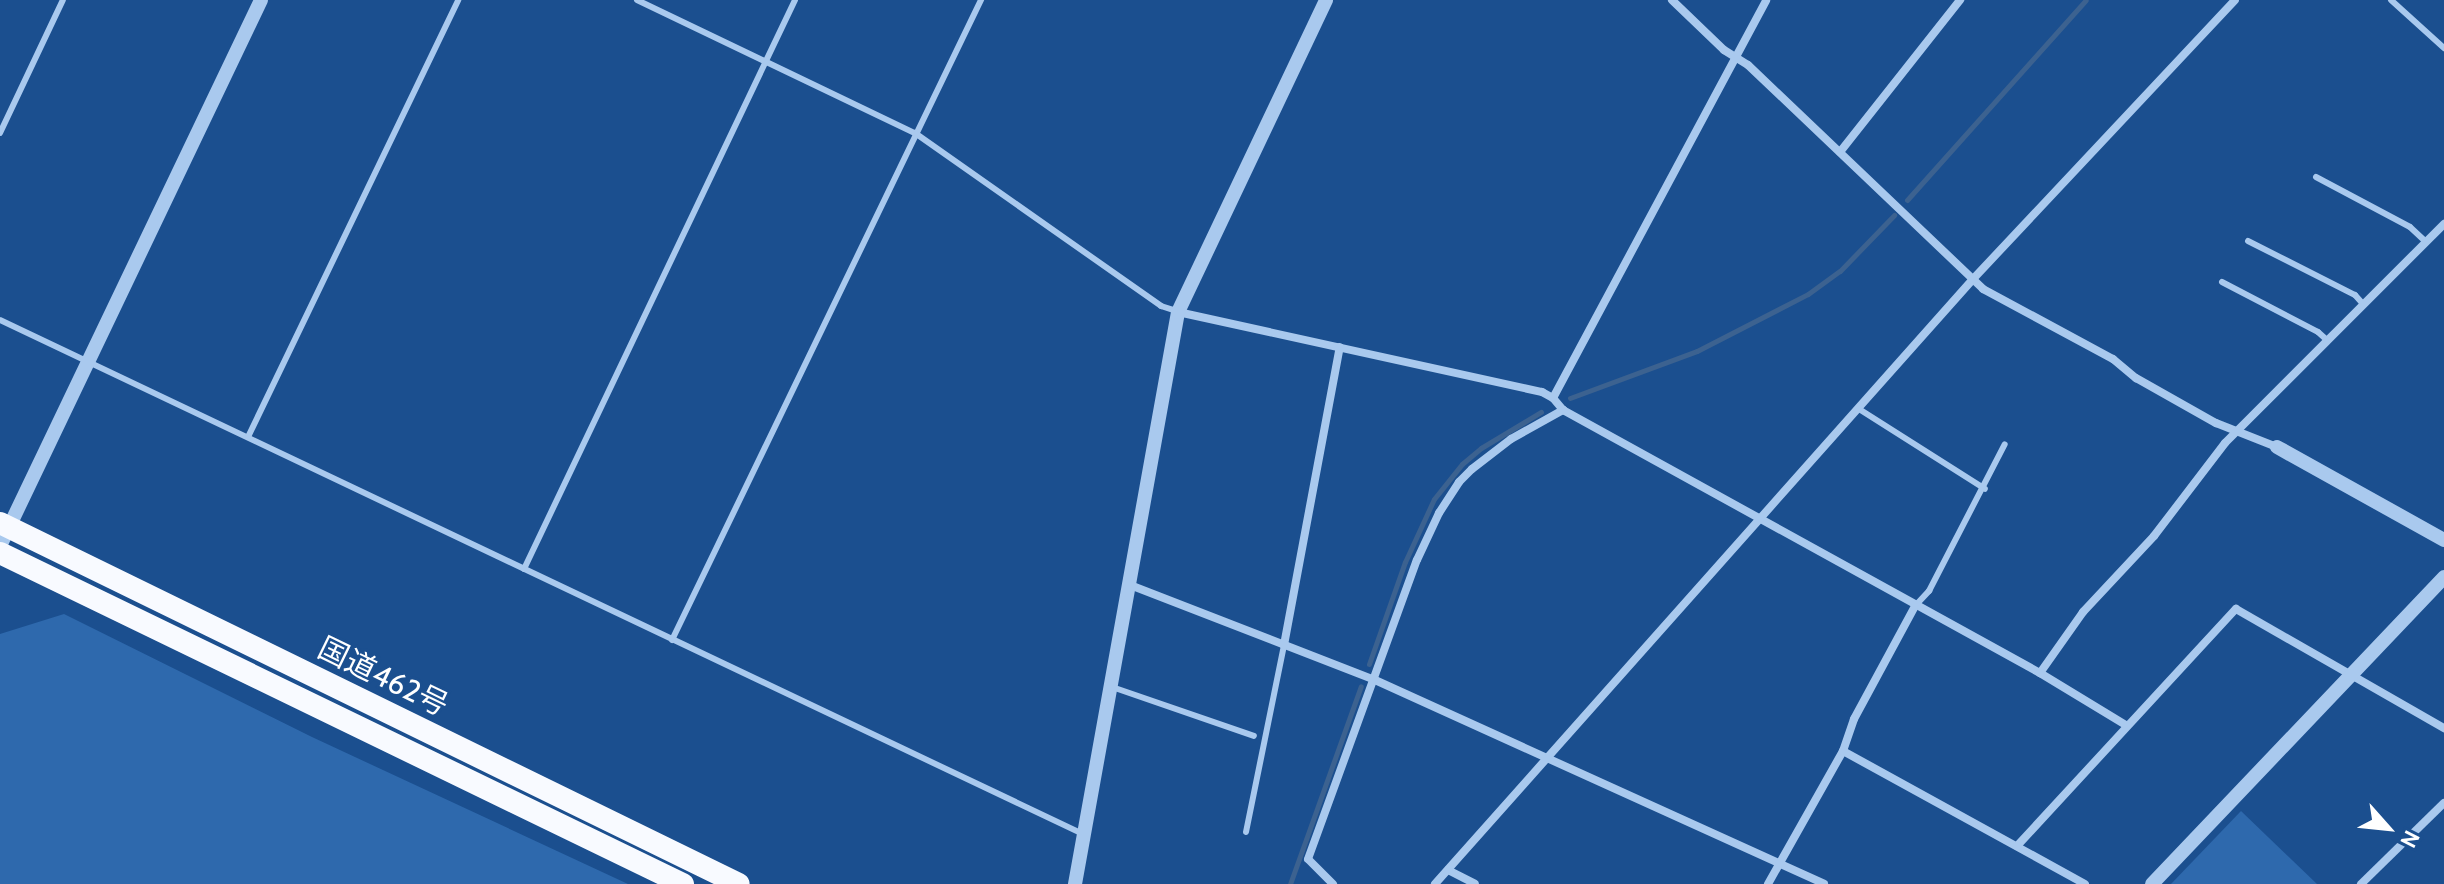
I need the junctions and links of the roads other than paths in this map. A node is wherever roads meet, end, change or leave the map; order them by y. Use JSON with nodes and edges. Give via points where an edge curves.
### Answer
{"nodes":[{"id":1,"x":63,"y":0,"type":"edge"},
{"id":2,"x":261,"y":0,"type":"edge"},
{"id":3,"x":458,"y":0,"type":"edge"},
{"id":4,"x":637,"y":0,"type":"edge"},
{"id":5,"x":795,"y":0,"type":"edge"},
{"id":6,"x":981,"y":0,"type":"edge"},
{"id":7,"x":1326,"y":0,"type":"edge"},
{"id":8,"x":1672,"y":0,"type":"edge"},
{"id":9,"x":1766,"y":0,"type":"edge"},
{"id":10,"x":1960,"y":0,"type":"edge"},
{"id":11,"x":2235,"y":0,"type":"edge"},
{"id":12,"x":2391,"y":0,"type":"edge"},
{"id":13,"x":2444,"y":48,"type":"edge"},
{"id":14,"x":1735,"y":57,"type":"junction"},
{"id":15,"x":765,"y":61,"type":"junction"},
{"id":16,"x":0,"y":133,"type":"edge"},
{"id":17,"x":915,"y":133,"type":"junction"},
{"id":18,"x":1840,"y":152,"type":"junction"},
{"id":19,"x":2316,"y":177,"type":"dead end"},
{"id":20,"x":2444,"y":224,"type":"edge"},
{"id":21,"x":2248,"y":241,"type":"dead end"},
{"id":22,"x":2426,"y":242,"type":"junction"},
{"id":23,"x":1974,"y":278,"type":"junction"},
{"id":24,"x":2222,"y":282,"type":"dead end"},
{"id":25,"x":2363,"y":304,"type":"junction"},
{"id":26,"x":1178,"y":312,"type":"junction"},
{"id":27,"x":0,"y":320,"type":"edge"},
{"id":28,"x":2327,"y":340,"type":"junction"},
{"id":29,"x":1340,"y":347,"type":"junction"},
{"id":30,"x":89,"y":361,"type":"junction"},
{"id":31,"x":1553,"y":398,"type":"junction"},
{"id":32,"x":1859,"y":409,"type":"junction"},
{"id":33,"x":1563,"y":410,"type":"junction"},
{"id":34,"x":2237,"y":431,"type":"junction"},
{"id":35,"x":248,"y":437,"type":"junction"},
{"id":36,"x":2005,"y":444,"type":"dead end"},
{"id":37,"x":2277,"y":447,"type":"joint"},
{"id":38,"x":1985,"y":489,"type":"junction"},
{"id":39,"x":1760,"y":521,"type":"junction"},
{"id":40,"x":3,"y":532,"type":"edge"},
{"id":41,"x":2444,"y":540,"type":"edge"},
{"id":42,"x":0,"y":553,"type":"edge"},
{"id":43,"x":524,"y":569,"type":"junction"},
{"id":44,"x":2444,"y":577,"type":"edge"},
{"id":45,"x":1130,"y":585,"type":"junction"},
{"id":46,"x":1915,"y":606,"type":"junction"},
{"id":47,"x":672,"y":640,"type":"junction"},
{"id":48,"x":1284,"y":645,"type":"junction"},
{"id":49,"x":2040,"y":673,"type":"junction"},
{"id":50,"x":2352,"y":675,"type":"junction"},
{"id":51,"x":1375,"y":680,"type":"junction"},
{"id":52,"x":1112,"y":687,"type":"junction"},
{"id":53,"x":2126,"y":725,"type":"junction"},
{"id":54,"x":2444,"y":728,"type":"edge"},
{"id":55,"x":1254,"y":736,"type":"dead end"},
{"id":56,"x":1843,"y":751,"type":"junction"},
{"id":57,"x":1550,"y":757,"type":"junction"},
{"id":58,"x":2444,"y":803,"type":"edge"},
{"id":59,"x":1246,"y":832,"type":"dead end"},
{"id":60,"x":1086,"y":835,"type":"junction"},
{"id":61,"x":2017,"y":846,"type":"junction"},
{"id":62,"x":1780,"y":863,"type":"junction"},
{"id":63,"x":1448,"y":870,"type":"junction"},
{"id":64,"x":683,"y":884,"type":"edge"},
{"id":65,"x":739,"y":884,"type":"edge"},
{"id":66,"x":1075,"y":884,"type":"edge"},
{"id":67,"x":1333,"y":884,"type":"edge"},
{"id":68,"x":1435,"y":884,"type":"edge"},
{"id":69,"x":1475,"y":884,"type":"edge"},
{"id":70,"x":1768,"y":884,"type":"edge"},
{"id":71,"x":1824,"y":884,"type":"edge"},
{"id":72,"x":2085,"y":884,"type":"edge"},
{"id":73,"x":2152,"y":884,"type":"edge"},
{"id":74,"x":2361,"y":884,"type":"edge"}],
"edges":[{"from":1,"to":16,"type":"lane"},
{"from":2,"to":30,"type":"street"},
{"from":3,"to":35,"type":"lane"},
{"from":4,"to":15,"type":"lane"},
{"from":5,"to":15,"type":"lane"},
{"from":6,"to":17,"type":"lane"},
{"from":7,"to":26,"type":"street"},
{"from":8,"to":14,"type":"street"},
{"from":9,"to":14,"type":"street"},
{"from":10,"to":18,"type":"street"},
{"from":11,"to":23,"type":"street"},
{"from":12,"to":13,"type":"lane"},
{"from":14,"to":18,"type":"street"},
{"from":14,"to":31,"type":"street"},
{"from":15,"to":17,"type":"lane"},
{"from":15,"to":43,"type":"lane"},
{"from":17,"to":26,"type":"lane","via":[[1161,306]]},
{"from":17,"to":47,"type":"lane"},
{"from":18,"to":23,"type":"street"},
{"from":19,"to":22,"type":"lane","via":[[2410,227]]},
{"from":20,"to":22,"type":"street"},
{"from":21,"to":25,"type":"lane","via":[[2355,295]]},
{"from":22,"to":25,"type":"street"},
{"from":23,"to":32,"type":"street"},
{"from":23,"to":34,"type":"street","via":[[1983,289]]},
{"from":24,"to":28,"type":"lane"},
{"from":25,"to":28,"type":"street"},
{"from":26,"to":29,"type":"street"},
{"from":26,"to":45,"type":"street"},
{"from":27,"to":30,"type":"lane"},
{"from":28,"to":34,"type":"street"},
{"from":29,"to":31,"type":"street"},
{"from":29,"to":48,"type":"street"},
{"from":30,"to":35,"type":"lane"},
{"from":30,"to":40,"type":"street"},
{"from":31,"to":33,"type":"street"},
{"from":32,"to":38,"type":"lane"},
{"from":32,"to":39,"type":"street"},
{"from":33,"to":39,"type":"street"},
{"from":33,"to":51,"type":"street","via":[[1488,456],[1447,497],[1417,560]]},
{"from":34,"to":37,"type":"street"},
{"from":34,"to":49,"type":"street","via":[[2154,536],[2083,612]]},
{"from":35,"to":43,"type":"lane"},
{"from":36,"to":38,"type":"lane"},
{"from":37,"to":41,"type":"street"},
{"from":38,"to":46,"type":"lane","via":[[1929,591]]},
{"from":39,"to":46,"type":"street"},
{"from":39,"to":57,"type":"street"},
{"from":40,"to":65,"type":"highway","name":"国道462号"},
{"from":42,"to":64,"type":"highway","name":"国道462号"},
{"from":43,"to":47,"type":"lane"},
{"from":44,"to":50,"type":"street"},
{"from":45,"to":48,"type":"street"},
{"from":45,"to":52,"type":"street"},
{"from":46,"to":49,"type":"street"},
{"from":46,"to":56,"type":"street","via":[[1854,719]]},
{"from":47,"to":60,"type":"lane"},
{"from":48,"to":51,"type":"street"},
{"from":48,"to":59,"type":"lane"},
{"from":49,"to":53,"type":"street"},
{"from":50,"to":53,"type":"street","via":[[2236,609]]},
{"from":50,"to":54,"type":"street"},
{"from":50,"to":73,"type":"street"},
{"from":51,"to":57,"type":"street"},
{"from":51,"to":67,"type":"street","via":[[1308,859]]},
{"from":52,"to":55,"type":"lane"},
{"from":52,"to":60,"type":"street"},
{"from":53,"to":61,"type":"street"},
{"from":56,"to":61,"type":"street"},
{"from":56,"to":62,"type":"street"},
{"from":57,"to":62,"type":"street"},
{"from":57,"to":63,"type":"street"},
{"from":58,"to":74,"type":"street"},
{"from":60,"to":66,"type":"street"},
{"from":61,"to":72,"type":"street"},
{"from":62,"to":70,"type":"street"},
{"from":62,"to":71,"type":"street"},
{"from":63,"to":68,"type":"street"},
{"from":63,"to":69,"type":"street"}]}
